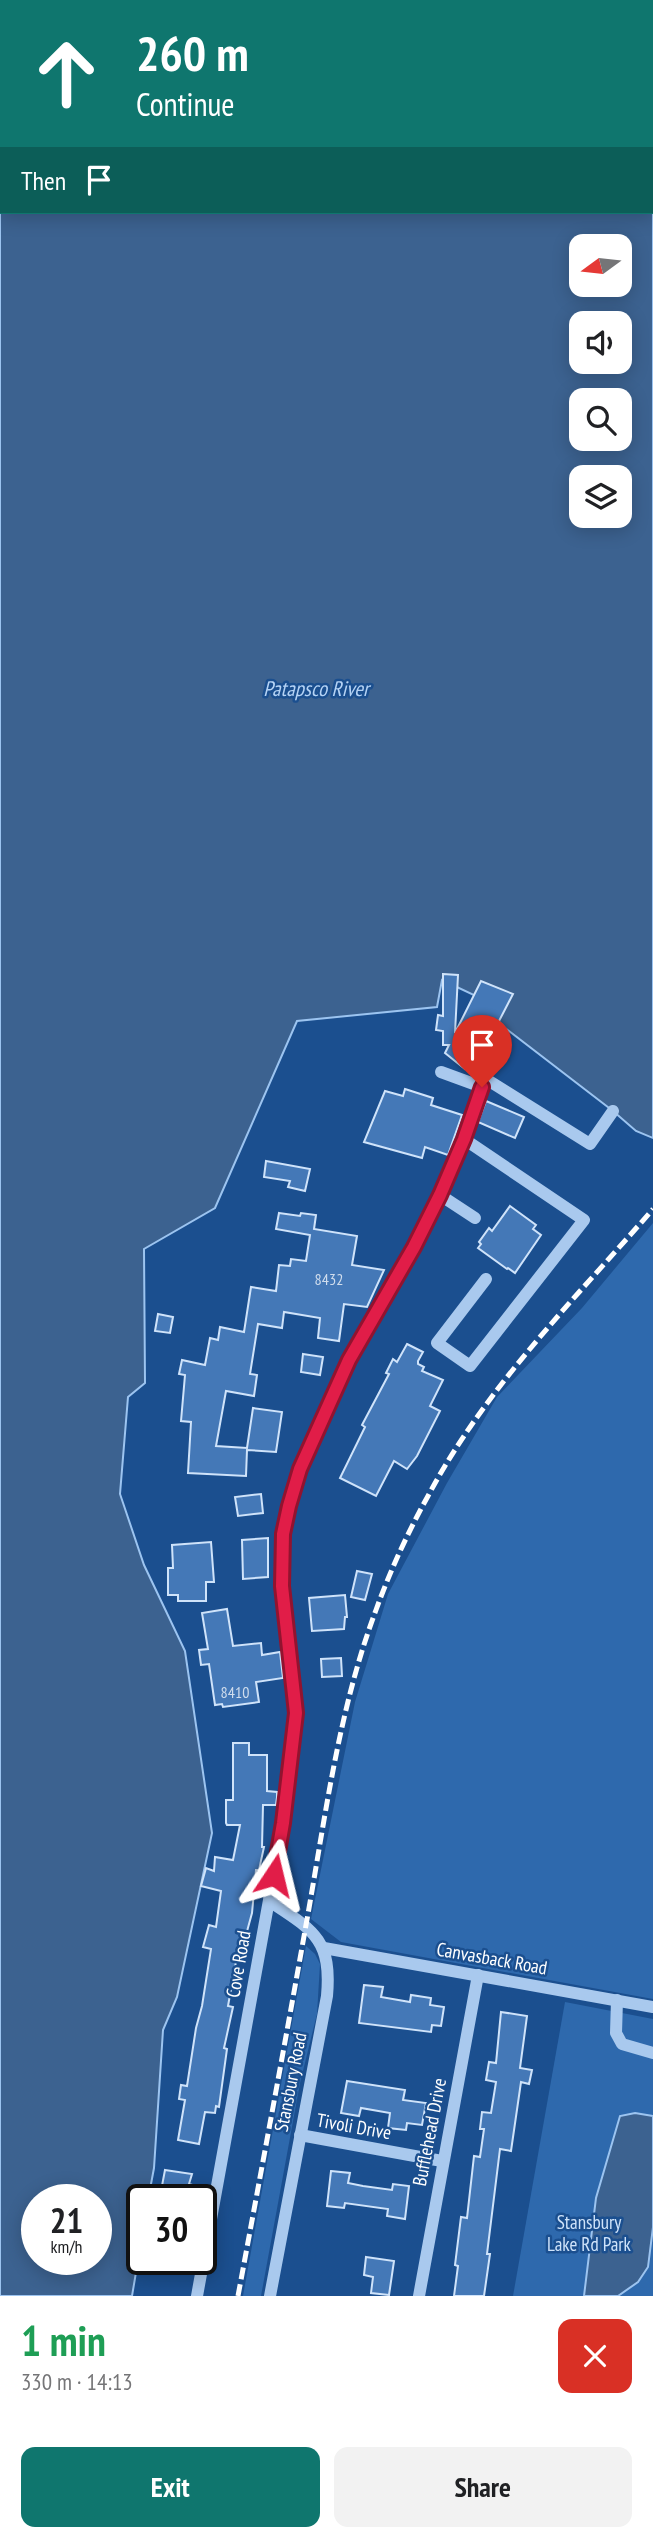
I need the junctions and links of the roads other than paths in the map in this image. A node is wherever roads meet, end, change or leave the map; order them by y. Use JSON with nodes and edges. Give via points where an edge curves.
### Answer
{"nodes":[{"id":1,"x":441,"y":1072,"type":"dead end"},
{"id":2,"x":482,"y":1087,"type":"junction"},
{"id":3,"x":614,"y":1111,"type":"dead end"},
{"id":4,"x":464,"y":1139,"type":"junction"},
{"id":5,"x":440,"y":1195,"type":"junction"},
{"id":6,"x":475,"y":1217,"type":"dead end"},
{"id":7,"x":486,"y":1279,"type":"dead end"},
{"id":8,"x":269,"y":1901,"type":"junction"},
{"id":9,"x":324,"y":1948,"type":"junction"},
{"id":10,"x":478,"y":1975,"type":"junction"},
{"id":11,"x":617,"y":2000,"type":"junction"},
{"id":12,"x":653,"y":2007,"type":"edge"},
{"id":13,"x":653,"y":2053,"type":"edge"},
{"id":14,"x":300,"y":2135,"type":"junction"},
{"id":15,"x":442,"y":2161,"type":"junction"},
{"id":16,"x":197,"y":2296,"type":"edge"},
{"id":17,"x":270,"y":2296,"type":"edge"},
{"id":18,"x":419,"y":2296,"type":"edge"}],
"edges":[{"from":1,"to":2,"type":"street"},
{"from":2,"to":3,"type":"street","via":[[486,1079],[590,1144]]},
{"from":2,"to":4,"type":"street","name":"Cove Road"},
{"from":4,"to":5,"type":"street","name":"Cove Road"},
{"from":4,"to":7,"type":"street","via":[[584,1220],[470,1366],[438,1343]]},
{"from":5,"to":6,"type":"street"},
{"from":5,"to":8,"type":"street","name":"Cove Road","via":[[349,1360],[300,1469],[283,1534],[282,1586],[296,1713]]},
{"from":8,"to":9,"type":"street","via":[[306,1925]]},
{"from":8,"to":16,"type":"street","name":"Cove Road"},
{"from":9,"to":10,"type":"street","name":"Canvasback Road"},
{"from":9,"to":14,"type":"street","name":"Stansbury Road","via":[[327,1996]]},
{"from":10,"to":11,"type":"street","name":"Canvasback Road"},
{"from":10,"to":15,"type":"street","name":"Bufflehead Drive"},
{"from":11,"to":12,"type":"street","name":"Canvasback Road"},
{"from":11,"to":13,"type":"street","via":[[616,2033],[622,2044]]},
{"from":14,"to":15,"type":"street","name":"Tivoli Drive"},
{"from":14,"to":17,"type":"street","name":"Stansbury Road"},
{"from":15,"to":18,"type":"street","name":"Bufflehead Drive"}]}
